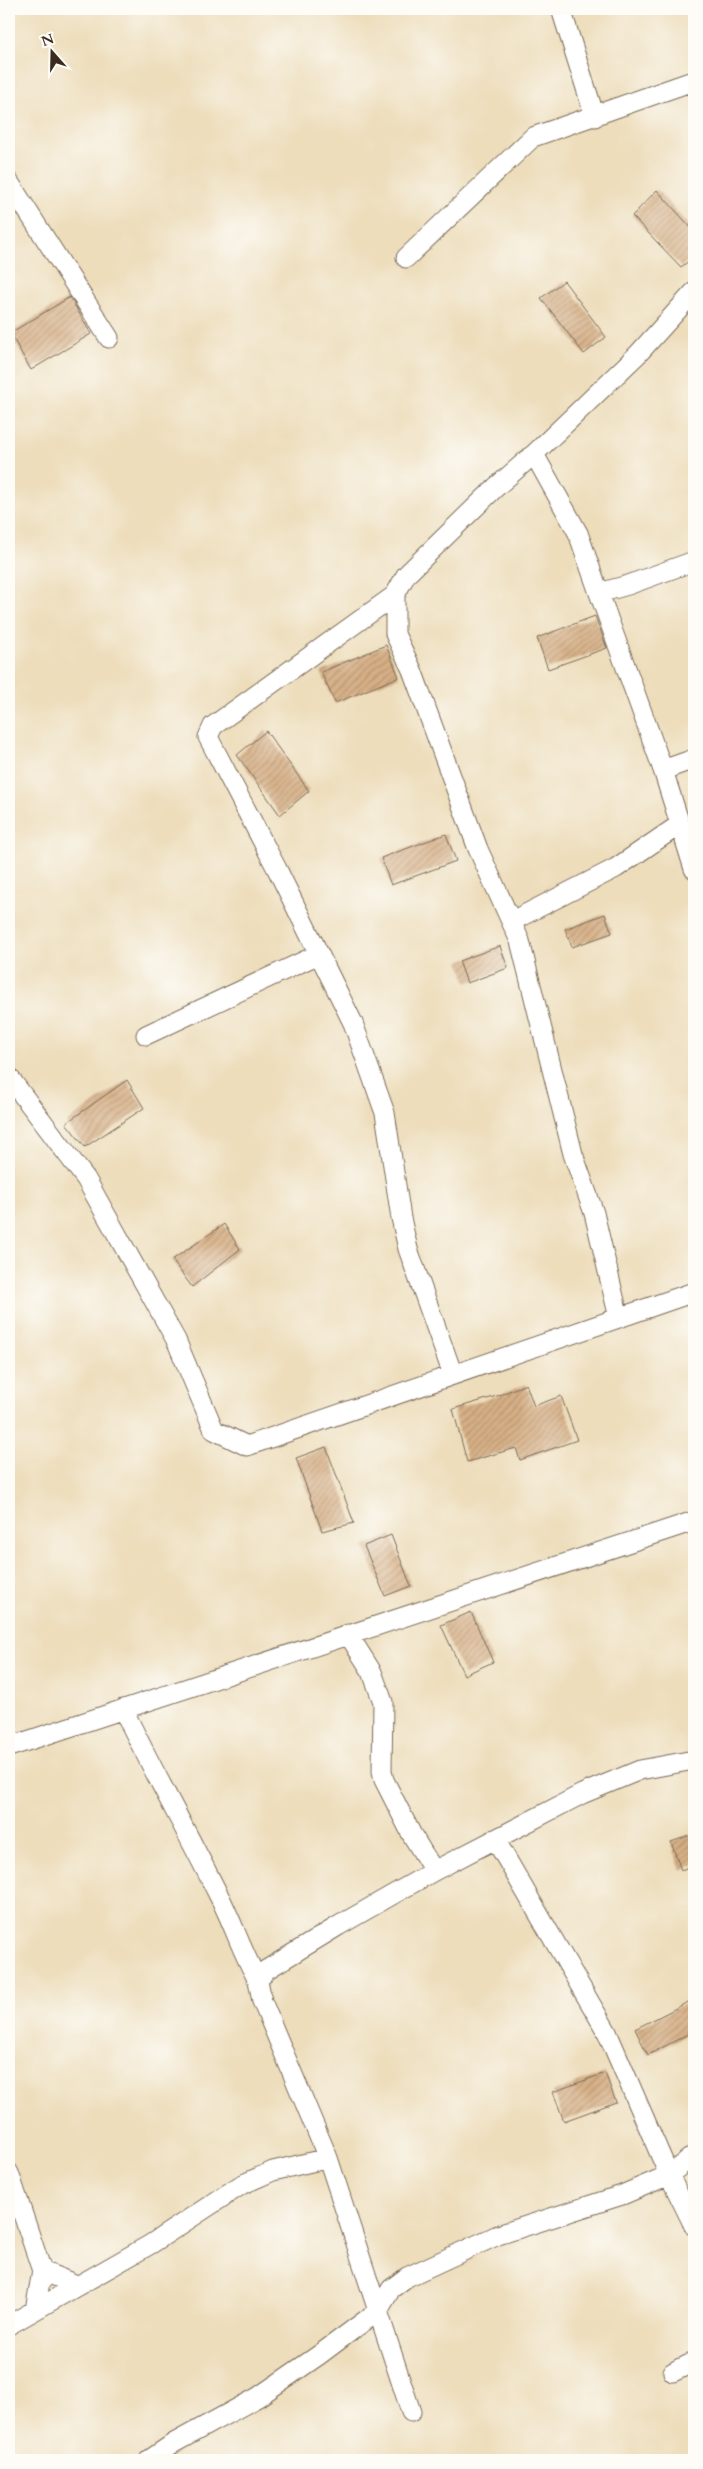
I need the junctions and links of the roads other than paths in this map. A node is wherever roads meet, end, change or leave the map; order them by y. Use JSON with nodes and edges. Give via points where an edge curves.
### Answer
{"nodes":[{"id":1,"x":561,"y":9,"type":"edge"},
{"id":2,"x":694,"y":86,"type":"edge"},
{"id":3,"x":595,"y":117,"type":"junction"},
{"id":4,"x":9,"y":182,"type":"edge"},
{"id":5,"x":406,"y":258,"type":"dead end"},
{"id":6,"x":694,"y":292,"type":"edge"},
{"id":7,"x":109,"y":338,"type":"dead end"},
{"id":8,"x":534,"y":454,"type":"junction"},
{"id":9,"x":694,"y":561,"type":"edge"},
{"id":10,"x":599,"y":593,"type":"junction"},
{"id":11,"x":395,"y":595,"type":"junction"},
{"id":12,"x":694,"y":758,"type":"edge"},
{"id":13,"x":663,"y":770,"type":"junction"},
{"id":14,"x":679,"y":825,"type":"junction"},
{"id":15,"x":694,"y":869,"type":"edge"},
{"id":16,"x":512,"y":921,"type":"junction"},
{"id":17,"x":319,"y":954,"type":"junction"},
{"id":18,"x":146,"y":1035,"type":"dead end"},
{"id":19,"x":9,"y":1077,"type":"edge"},
{"id":20,"x":694,"y":1292,"type":"edge"},
{"id":21,"x":619,"y":1318,"type":"junction"},
{"id":22,"x":453,"y":1375,"type":"junction"},
{"id":23,"x":694,"y":1521,"type":"edge"},
{"id":24,"x":348,"y":1634,"type":"junction"},
{"id":25,"x":123,"y":1709,"type":"junction"},
{"id":26,"x":9,"y":1747,"type":"edge"},
{"id":27,"x":694,"y":1760,"type":"edge"},
{"id":28,"x":496,"y":1839,"type":"junction"},
{"id":29,"x":434,"y":1871,"type":"junction"},
{"id":30,"x":258,"y":1980,"type":"junction"},
{"id":31,"x":694,"y":2155,"type":"edge"},
{"id":32,"x":328,"y":2158,"type":"junction"},
{"id":33,"x":9,"y":2173,"type":"edge"},
{"id":34,"x":669,"y":2174,"type":"junction"},
{"id":35,"x":694,"y":2226,"type":"edge"},
{"id":36,"x":42,"y":2271,"type":"junction"},
{"id":37,"x":77,"y":2285,"type":"junction"},
{"id":38,"x":35,"y":2310,"type":"junction"},
{"id":39,"x":378,"y":2310,"type":"junction"},
{"id":40,"x":9,"y":2325,"type":"edge"},
{"id":41,"x":694,"y":2362,"type":"edge"},
{"id":42,"x":673,"y":2372,"type":"dead end"},
{"id":43,"x":411,"y":2412,"type":"dead end"},
{"id":44,"x":149,"y":2460,"type":"edge"}],
"edges":[{"from":1,"to":3,"type":"street"},
{"from":2,"to":3,"type":"street","via":[[690,82]]},
{"from":3,"to":5,"type":"street","via":[[533,137]]},
{"from":4,"to":7,"type":"street"},
{"from":6,"to":8,"type":"street","via":[[638,354]]},
{"from":8,"to":10,"type":"street","via":[[578,533]]},
{"from":8,"to":11,"type":"street","via":[[406,575]]},
{"from":9,"to":10,"type":"street"},
{"from":10,"to":13,"type":"street"},
{"from":11,"to":16,"type":"street","via":[[395,634],[412,670],[478,849]]},
{"from":11,"to":17,"type":"street","via":[[213,726],[208,737]]},
{"from":12,"to":13,"type":"street"},
{"from":13,"to":14,"type":"street"},
{"from":14,"to":15,"type":"street"},
{"from":14,"to":16,"type":"street","via":[[616,868]]},
{"from":16,"to":21,"type":"street","via":[[520,941],[573,1154],[594,1213]]},
{"from":17,"to":18,"type":"street"},
{"from":17,"to":22,"type":"street","via":[[353,1023],[385,1112],[408,1249]]},
{"from":19,"to":22,"type":"street","via":[[86,1179],[176,1340],[214,1430],[248,1446]]},
{"from":20,"to":21,"type":"street"},
{"from":21,"to":22,"type":"street"},
{"from":23,"to":24,"type":"street"},
{"from":24,"to":25,"type":"street"},
{"from":24,"to":29,"type":"street","via":[[372,1672],[383,1702],[384,1780]]},
{"from":25,"to":26,"type":"street"},
{"from":25,"to":30,"type":"street","via":[[230,1917]]},
{"from":27,"to":28,"type":"street","via":[[632,1774],[582,1794]]},
{"from":28,"to":29,"type":"street"},
{"from":28,"to":34,"type":"street","via":[[607,2032]]},
{"from":29,"to":30,"type":"street","via":[[272,1965]]},
{"from":30,"to":32,"type":"street","via":[[265,2009]]},
{"from":31,"to":34,"type":"street"},
{"from":32,"to":37,"type":"street","via":[[273,2171],[240,2185],[151,2244]]},
{"from":32,"to":39,"type":"street"},
{"from":33,"to":36,"type":"street"},
{"from":34,"to":35,"type":"street"},
{"from":34,"to":39,"type":"street","via":[[622,2194],[498,2235],[407,2276],[391,2289]]},
{"from":36,"to":37,"type":"street"},
{"from":36,"to":38,"type":"street"},
{"from":37,"to":38,"type":"street"},
{"from":38,"to":40,"type":"street"},
{"from":39,"to":43,"type":"street"},
{"from":39,"to":44,"type":"street","via":[[258,2397]]},
{"from":41,"to":42,"type":"street"}]}
